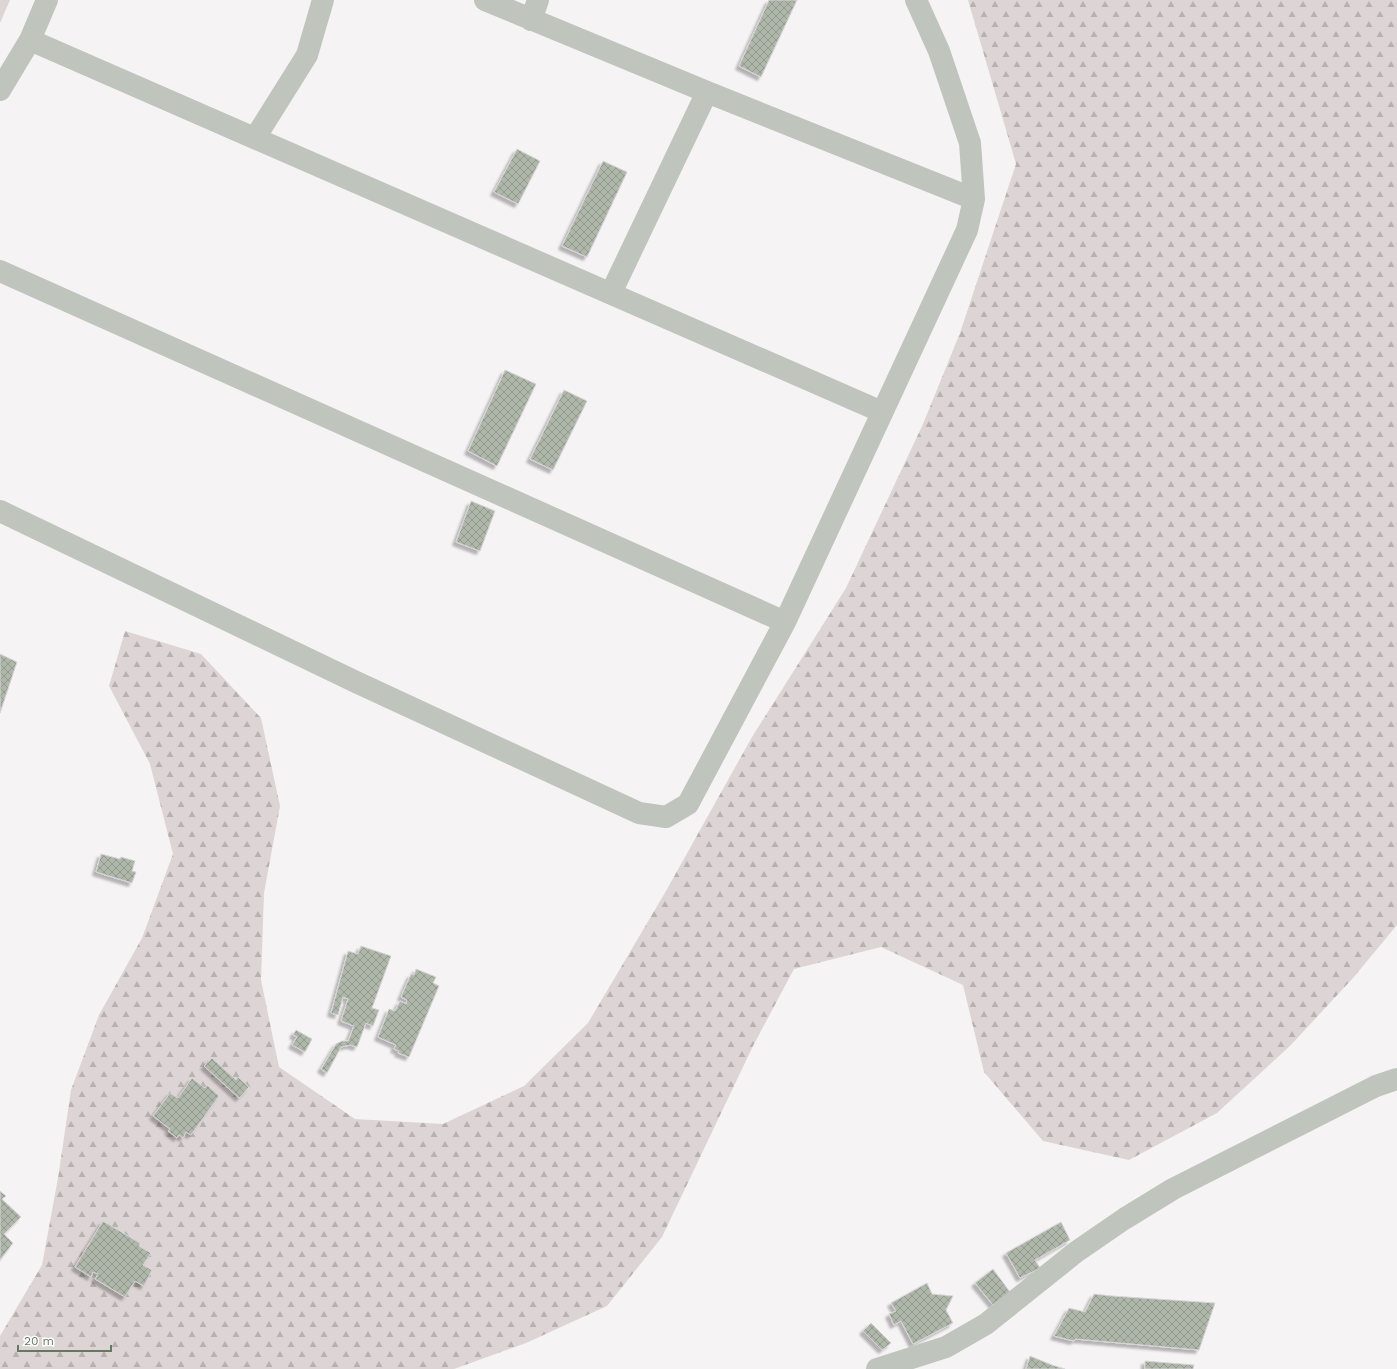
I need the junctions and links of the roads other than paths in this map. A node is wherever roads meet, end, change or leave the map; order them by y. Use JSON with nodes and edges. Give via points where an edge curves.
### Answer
{"nodes":[{"id":1,"x":47,"y":0,"type":"edge"},
{"id":2,"x":323,"y":0,"type":"edge"},
{"id":3,"x":485,"y":0,"type":"edge"},
{"id":4,"x":916,"y":0,"type":"edge"},
{"id":5,"x":534,"y":10,"type":"edge"},
{"id":6,"x":30,"y":40,"type":"junction"},
{"id":7,"x":0,"y":90,"type":"edge"},
{"id":8,"x":707,"y":92,"type":"junction"},
{"id":9,"x":255,"y":138,"type":"junction"},
{"id":10,"x":974,"y":199,"type":"junction"},
{"id":11,"x":0,"y":271,"type":"edge"},
{"id":12,"x":611,"y":293,"type":"junction"},
{"id":13,"x":882,"y":412,"type":"junction"},
{"id":14,"x":0,"y":511,"type":"edge"},
{"id":15,"x":785,"y":622,"type":"junction"},
{"id":16,"x":1397,"y":1079,"type":"edge"},
{"id":17,"x":877,"y":1369,"type":"edge"}],
"edges":[{"from":1,"to":6,"type":"street"},
{"from":2,"to":9,"type":"street","via":[[307,55]]},
{"from":3,"to":5,"type":"street"},
{"from":4,"to":10,"type":"street","via":[[939,51],[970,143]]},
{"from":5,"to":8,"type":"street"},
{"from":6,"to":7,"type":"street"},
{"from":6,"to":9,"type":"street"},
{"from":8,"to":10,"type":"street"},
{"from":8,"to":12,"type":"street"},
{"from":9,"to":12,"type":"street"},
{"from":10,"to":13,"type":"street","via":[[967,230]]},
{"from":11,"to":15,"type":"street"},
{"from":12,"to":13,"type":"street"},
{"from":13,"to":15,"type":"street"},
{"from":14,"to":15,"type":"street","via":[[356,682],[639,813],[666,817],[688,804]]},
{"from":16,"to":17,"type":"street","via":[[1376,1086],[1173,1189],[1076,1252],[986,1324],[946,1347]]}]}
